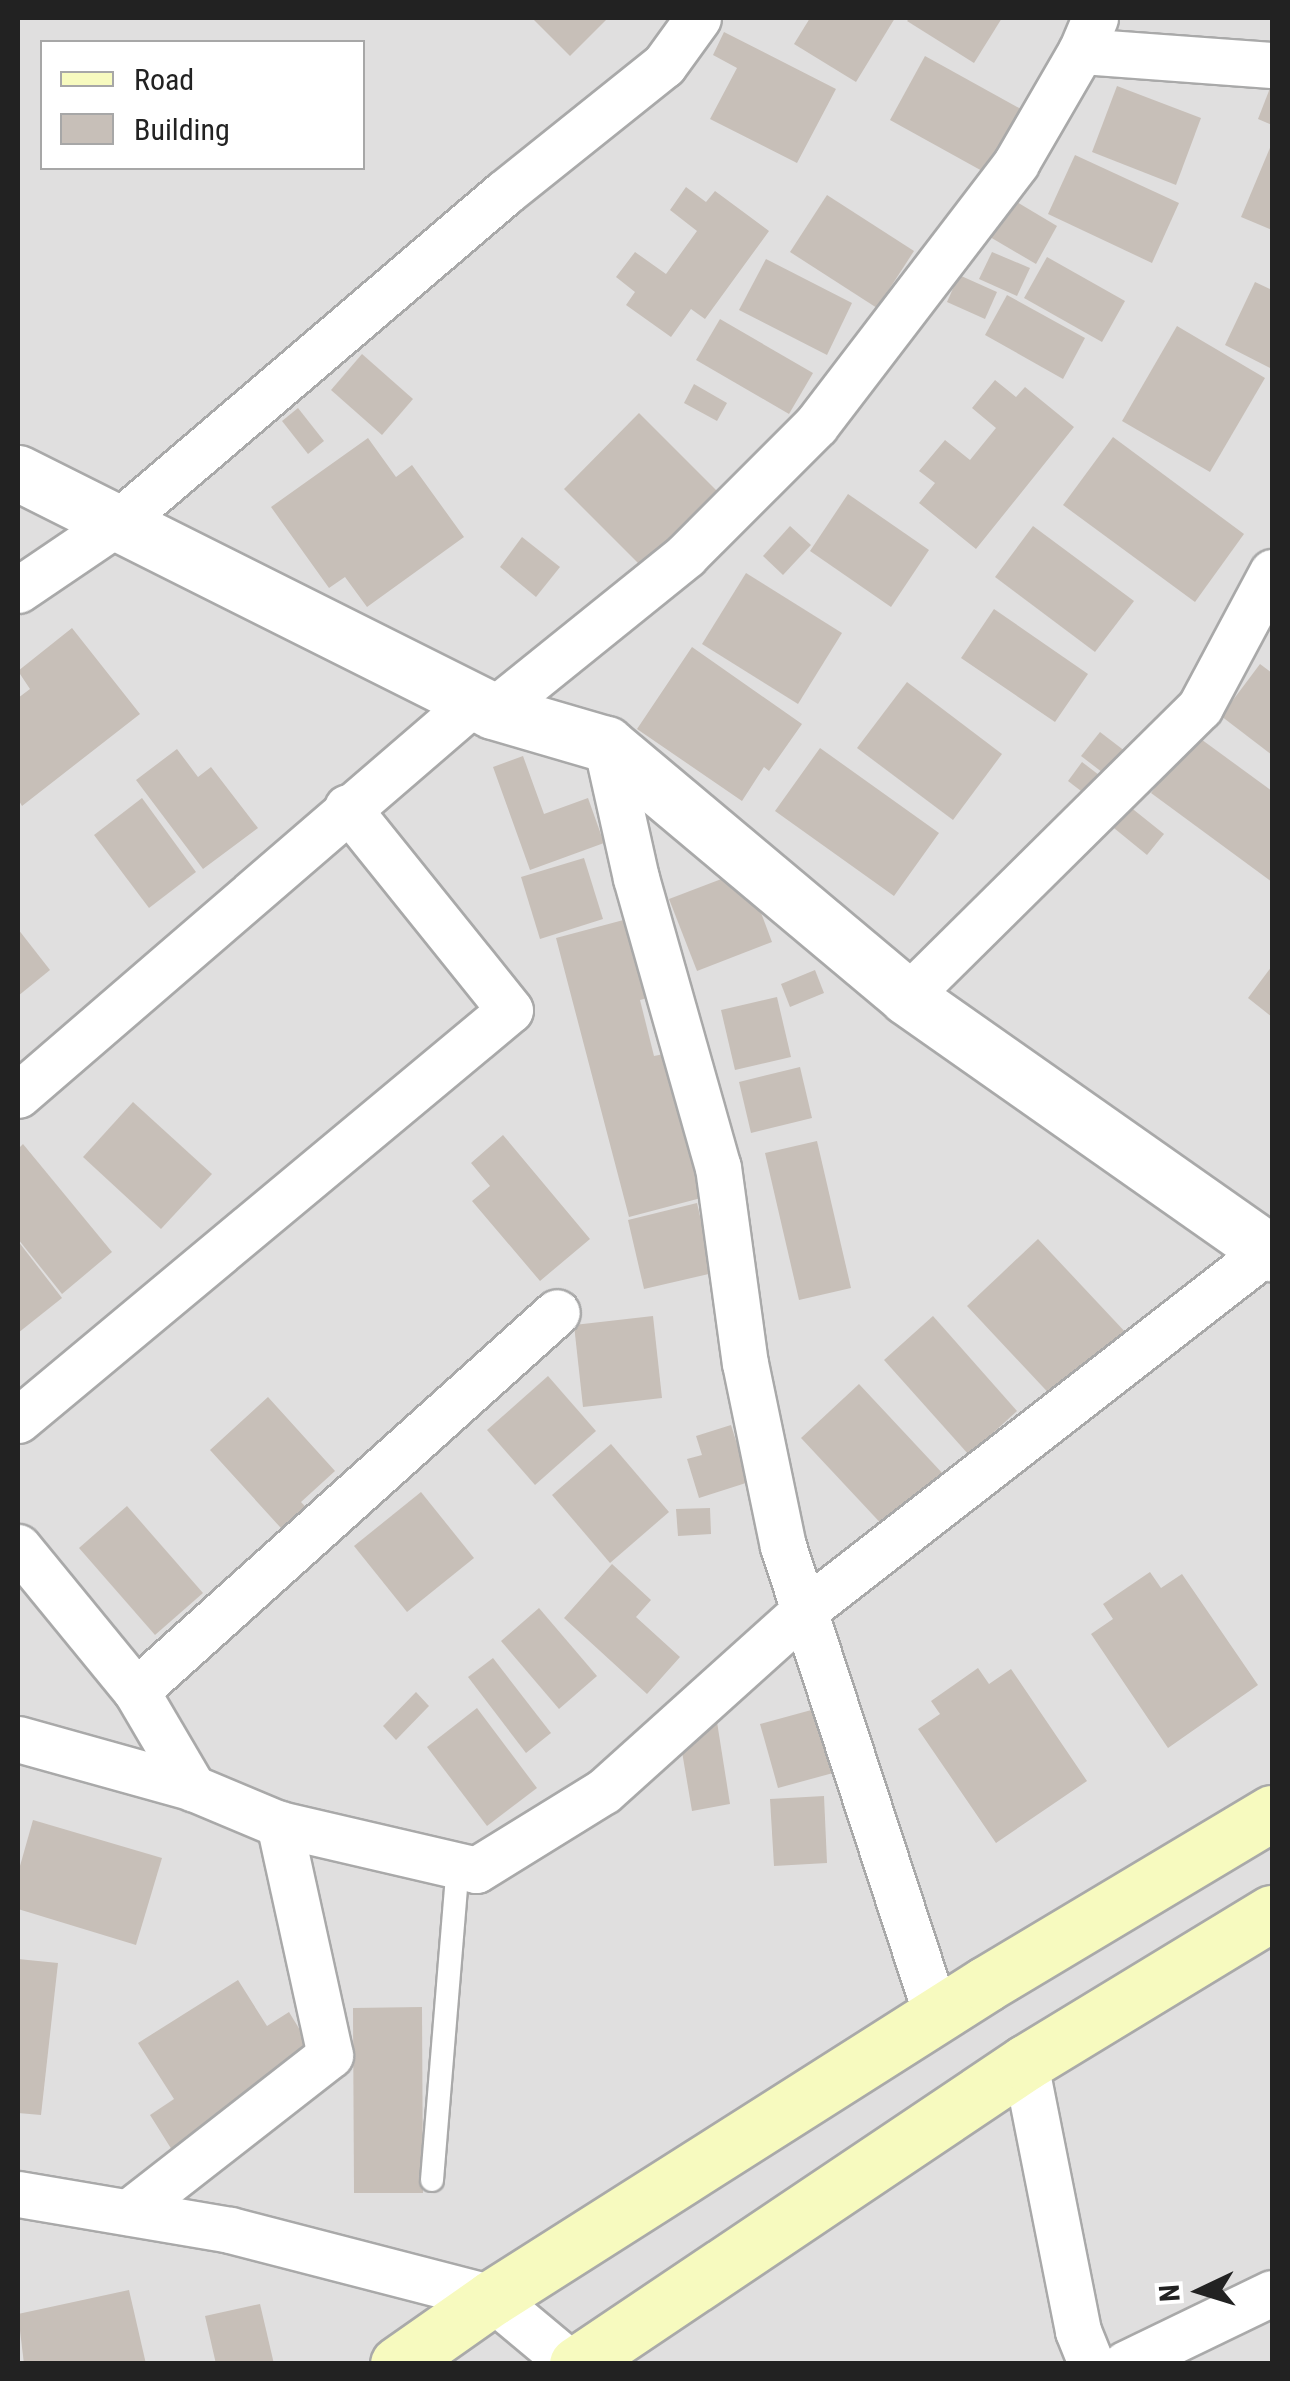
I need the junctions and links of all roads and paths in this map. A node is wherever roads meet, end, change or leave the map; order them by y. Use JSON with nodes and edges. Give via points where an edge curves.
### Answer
{"nodes":[{"id":1,"x":698,"y":18,"type":"edge"},
{"id":2,"x":1088,"y":34,"type":"edge"},
{"id":3,"x":1272,"y":65,"type":"edge"},
{"id":4,"x":18,"y":473,"type":"edge"},
{"id":5,"x":120,"y":521,"type":"junction"},
{"id":6,"x":1272,"y":572,"type":"edge"},
{"id":7,"x":18,"y":590,"type":"edge"},
{"id":8,"x":484,"y":706,"type":"junction"},
{"id":9,"x":606,"y":744,"type":"junction"},
{"id":10,"x":347,"y":807,"type":"junction"},
{"id":11,"x":908,"y":996,"type":"junction"},
{"id":12,"x":18,"y":1096,"type":"edge"},
{"id":13,"x":1271,"y":1251,"type":"edge"},
{"id":14,"x":557,"y":1312,"type":"dead end"},
{"id":15,"x":18,"y":1420,"type":"edge"},
{"id":16,"x":18,"y":1548,"type":"edge"},
{"id":17,"x":805,"y":1610,"type":"junction"},
{"id":18,"x":136,"y":1690,"type":"junction"},
{"id":19,"x":18,"y":1739,"type":"edge"},
{"id":20,"x":193,"y":1788,"type":"junction"},
{"id":21,"x":1272,"y":1813,"type":"edge"},
{"id":22,"x":280,"y":1824,"type":"junction"},
{"id":23,"x":458,"y":1866,"type":"junction"},
{"id":24,"x":1272,"y":1913,"type":"edge"},
{"id":25,"x":937,"y":2016,"type":"junction"},
{"id":26,"x":1026,"y":2062,"type":"junction"},
{"id":27,"x":432,"y":2180,"type":"dead end"},
{"id":28,"x":18,"y":2194,"type":"edge"},
{"id":29,"x":129,"y":2212,"type":"junction"},
{"id":30,"x":1272,"y":2294,"type":"edge"},
{"id":31,"x":492,"y":2298,"type":"junction"},
{"id":32,"x":398,"y":2364,"type":"edge"},
{"id":33,"x":574,"y":2364,"type":"edge"},
{"id":34,"x":1091,"y":2364,"type":"edge"},
{"id":35,"x":1124,"y":2364,"type":"edge"}],
"edges":[{"from":1,"to":5,"type":"street","via":[[664,65],[489,205]]},
{"from":2,"to":3,"type":"street"},
{"from":2,"to":8,"type":"street","via":[[1016,163],[816,425],[686,554]]},
{"from":4,"to":5,"type":"street"},
{"from":5,"to":7,"type":"street"},
{"from":5,"to":8,"type":"street"},
{"from":6,"to":11,"type":"street","via":[[1200,706]]},
{"from":8,"to":9,"type":"street"},
{"from":8,"to":10,"type":"street"},
{"from":9,"to":11,"type":"street"},
{"from":9,"to":17,"type":"street","via":[[636,878],[718,1167],[745,1364],[783,1546]]},
{"from":10,"to":12,"type":"street"},
{"from":10,"to":15,"type":"street","via":[[510,1010]]},
{"from":11,"to":13,"type":"street"},
{"from":13,"to":17,"type":"street"},
{"from":14,"to":18,"type":"street"},
{"from":16,"to":18,"type":"street"},
{"from":17,"to":23,"type":"street","via":[[604,1791],[476,1870]]},
{"from":17,"to":25,"type":"street"},
{"from":18,"to":20,"type":"street"},
{"from":19,"to":20,"type":"street"},
{"from":20,"to":22,"type":"street"},
{"from":21,"to":25,"type":"main road"},
{"from":22,"to":23,"type":"street"},
{"from":22,"to":29,"type":"street","via":[[330,2055]]},
{"from":23,"to":27,"type":"lane"},
{"from":24,"to":26,"type":"main road"},
{"from":25,"to":31,"type":"main road"},
{"from":26,"to":33,"type":"main road"},
{"from":26,"to":34,"type":"street","via":[[1078,2332]]},
{"from":28,"to":29,"type":"street"},
{"from":29,"to":31,"type":"street","via":[[230,2230]]},
{"from":30,"to":35,"type":"street"},
{"from":31,"to":32,"type":"main road"},
{"from":31,"to":33,"type":"street"}]}
